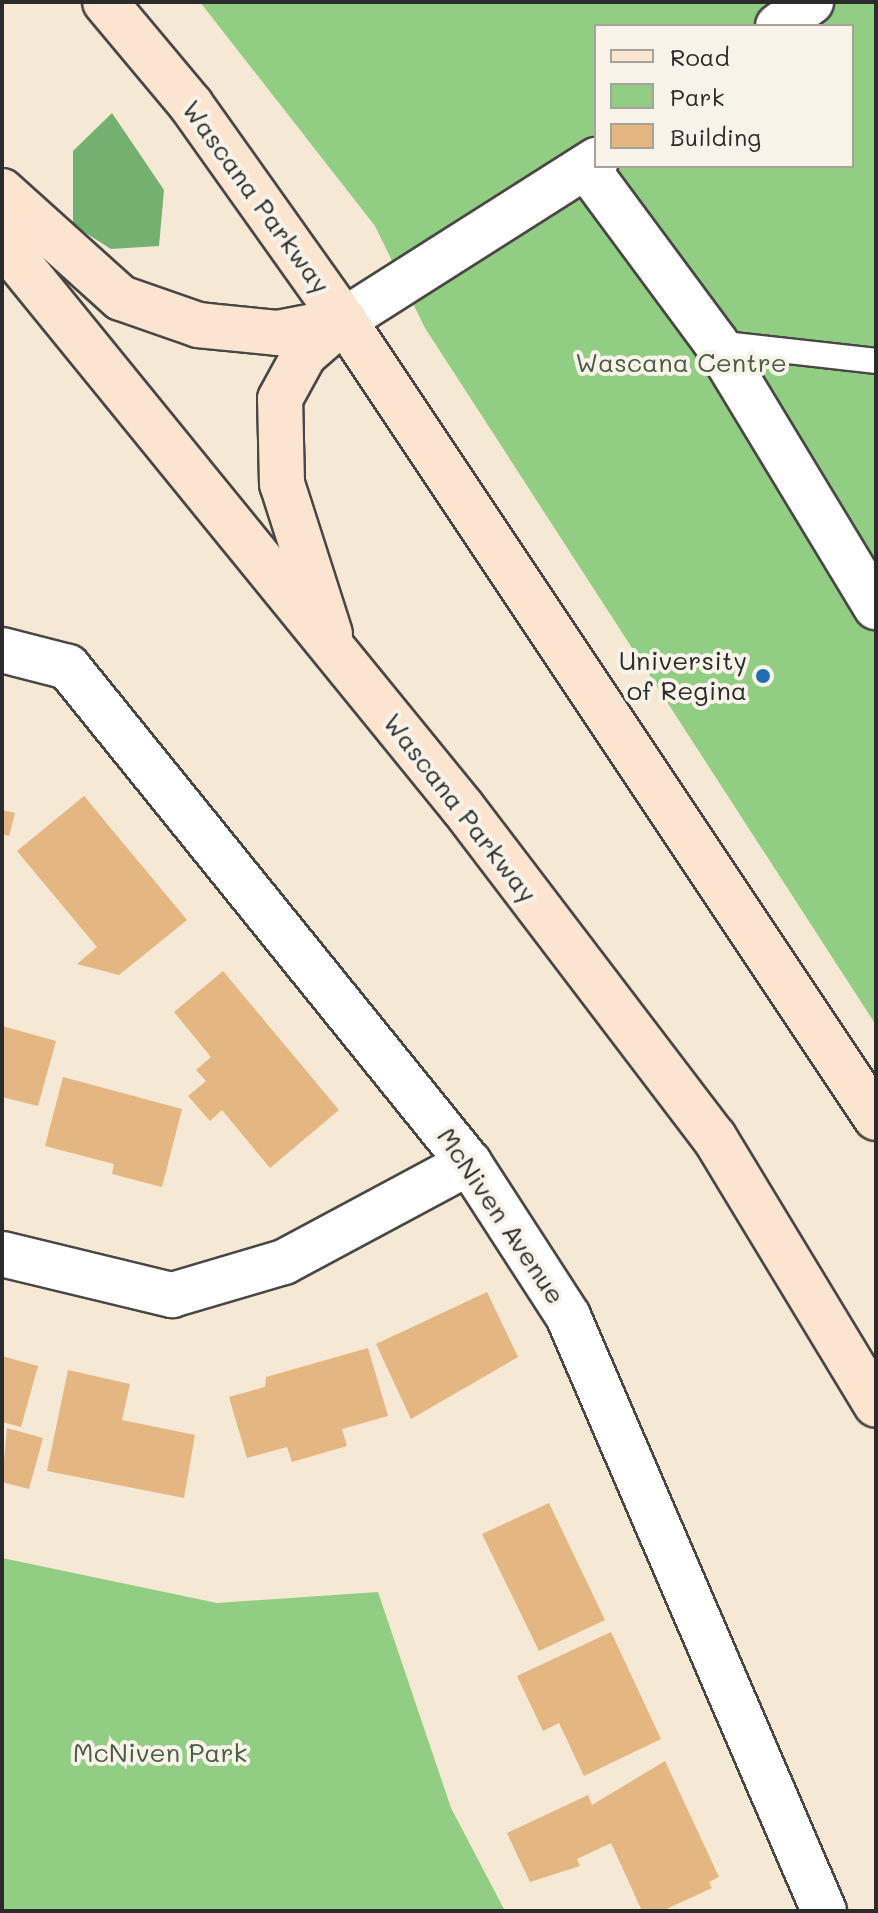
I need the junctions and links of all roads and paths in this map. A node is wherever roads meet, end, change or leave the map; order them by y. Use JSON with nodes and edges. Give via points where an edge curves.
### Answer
{"nodes":[{"id":1,"x":105,"y":2,"type":"edge"},
{"id":2,"x":811,"y":2,"type":"edge"},
{"id":3,"x":781,"y":24,"type":"edge"},
{"id":4,"x":591,"y":164,"type":"edge"},
{"id":5,"x":2,"y":191,"type":"edge"},
{"id":6,"x":2,"y":242,"type":"edge"},
{"id":7,"x":344,"y":320,"type":"junction"},
{"id":8,"x":716,"y":343,"type":"junction"},
{"id":9,"x":876,"y":361,"type":"edge"},
{"id":10,"x":876,"y":607,"type":"edge"},
{"id":11,"x":2,"y":650,"type":"edge"},
{"id":12,"x":337,"y":655,"type":"junction"},
{"id":13,"x":876,"y":1118,"type":"edge"},
{"id":14,"x":469,"y":1163,"type":"junction"},
{"id":15,"x":2,"y":1254,"type":"edge"},
{"id":16,"x":876,"y":1405,"type":"edge"},
{"id":17,"x":824,"y":1911,"type":"edge"}],
"edges":[{"from":1,"to":7,"type":"main road","name":"Wascana Parkway","via":[[191,105]]},
{"from":2,"to":3,"type":"street"},
{"from":4,"to":7,"type":"street"},
{"from":4,"to":8,"type":"street"},
{"from":5,"to":7,"type":"main road","via":[[121,298],[214,327],[277,333]]},
{"from":6,"to":12,"type":"main road","name":"Wascana Parkway"},
{"from":7,"to":12,"type":"main road","via":[[304,355],[280,399],[282,484]]},
{"from":7,"to":13,"type":"main road","name":"Wascana Parkway"},
{"from":8,"to":9,"type":"lane"},
{"from":8,"to":10,"type":"street"},
{"from":11,"to":14,"type":"street","name":"McNiven Avenue","via":[[68,667]]},
{"from":12,"to":16,"type":"main road","name":"Wascana Parkway","via":[[714,1137]]},
{"from":14,"to":15,"type":"street","via":[[284,1262],[172,1295]]},
{"from":14,"to":17,"type":"street","name":"McNiven Avenue","via":[[568,1316]]}]}
